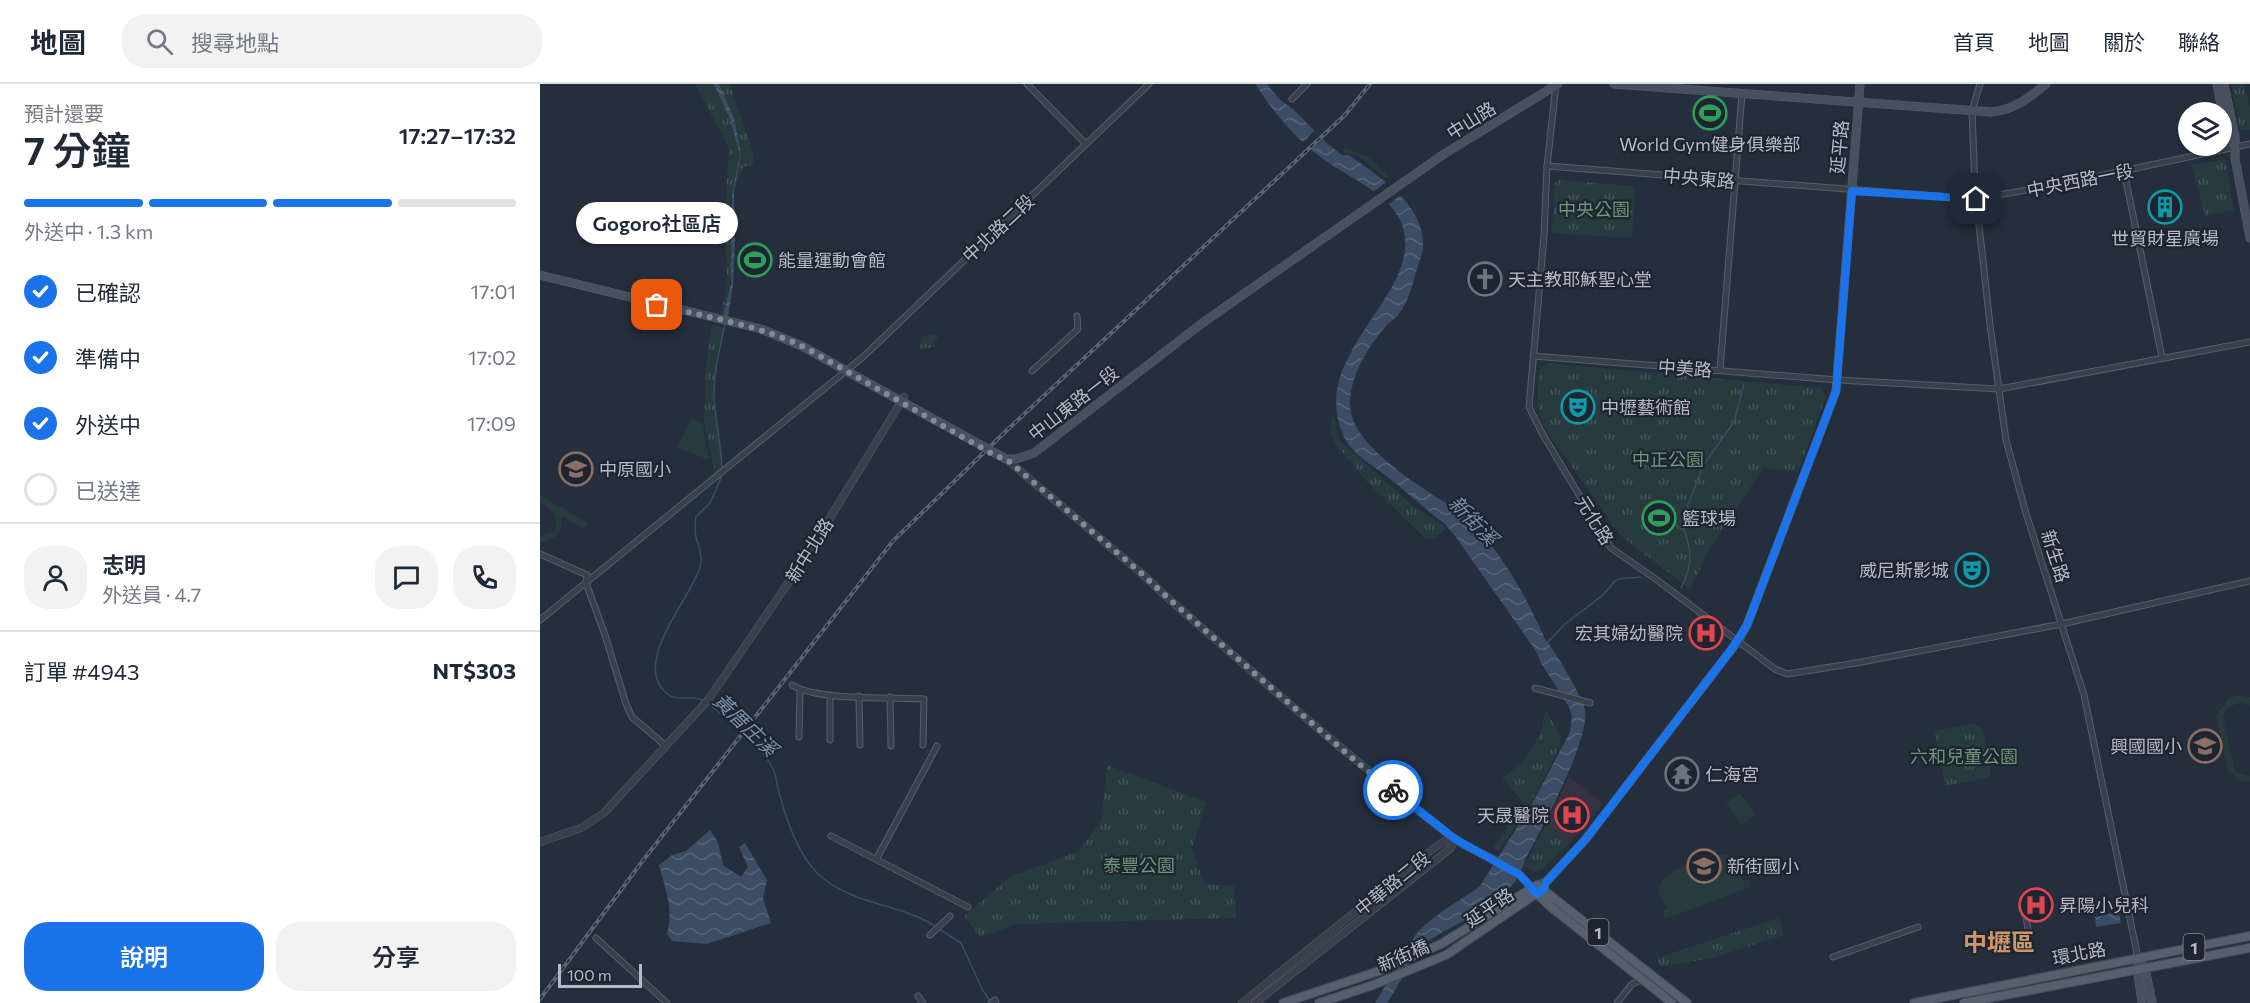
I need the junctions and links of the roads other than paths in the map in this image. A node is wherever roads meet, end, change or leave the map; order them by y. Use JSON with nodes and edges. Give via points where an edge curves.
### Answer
{"nodes":[{"id":1,"x":1027,"y":84,"type":"edge"},
{"id":2,"x":1149,"y":84,"type":"edge"},
{"id":3,"x":1307,"y":84,"type":"edge"},
{"id":4,"x":1557,"y":84,"type":"edge"},
{"id":5,"x":1614,"y":84,"type":"edge"},
{"id":6,"x":1860,"y":84,"type":"edge"},
{"id":7,"x":1980,"y":84,"type":"edge"},
{"id":8,"x":2046,"y":84,"type":"edge"},
{"id":9,"x":2217,"y":84,"type":"edge"},
{"id":10,"x":2224,"y":84,"type":"edge"},
{"id":11,"x":1742,"y":94,"type":"junction"},
{"id":12,"x":1292,"y":99,"type":"dead end"},
{"id":13,"x":1859,"y":103,"type":"junction"},
{"id":14,"x":1972,"y":111,"type":"junction"},
{"id":15,"x":1086,"y":144,"type":"junction"},
{"id":16,"x":2250,"y":144,"type":"edge"},
{"id":17,"x":2234,"y":147,"type":"junction"},
{"id":18,"x":1547,"y":166,"type":"junction"},
{"id":19,"x":2124,"y":171,"type":"junction"},
{"id":20,"x":1736,"y":181,"type":"junction"},
{"id":21,"x":1852,"y":191,"type":"junction"},
{"id":22,"x":1976,"y":199,"type":"junction"},
{"id":23,"x":1376,"y":202,"type":"joint"},
{"id":24,"x":2250,"y":238,"type":"edge"},
{"id":25,"x":540,"y":275,"type":"edge"},
{"id":26,"x":1077,"y":316,"type":"dead end"},
{"id":27,"x":2250,"y":342,"type":"edge"},
{"id":28,"x":1533,"y":356,"type":"junction"},
{"id":29,"x":2162,"y":357,"type":"junction"},
{"id":30,"x":846,"y":370,"type":"junction"},
{"id":31,"x":1720,"y":370,"type":"junction"},
{"id":32,"x":1032,"y":371,"type":"dead end"},
{"id":33,"x":1838,"y":380,"type":"junction"},
{"id":34,"x":1999,"y":389,"type":"junction"},
{"id":35,"x":904,"y":397,"type":"dead end"},
{"id":36,"x":1006,"y":459,"type":"junction"},
{"id":37,"x":540,"y":554,"type":"edge"},
{"id":38,"x":2250,"y":581,"type":"edge"},
{"id":39,"x":586,"y":583,"type":"junction"},
{"id":40,"x":540,"y":620,"type":"edge"},
{"id":41,"x":2062,"y":624,"type":"junction"},
{"id":42,"x":1738,"y":641,"type":"junction"},
{"id":43,"x":792,"y":685,"type":"dead end"},
{"id":44,"x":1535,"y":688,"type":"dead end"},
{"id":45,"x":800,"y":690,"type":"junction"},
{"id":46,"x":830,"y":695,"type":"junction"},
{"id":47,"x":859,"y":696,"type":"junction"},
{"id":48,"x":890,"y":697,"type":"junction"},
{"id":49,"x":1590,"y":703,"type":"dead end"},
{"id":50,"x":799,"y":737,"type":"dead end"},
{"id":51,"x":830,"y":740,"type":"dead end"},
{"id":52,"x":860,"y":745,"type":"dead end"},
{"id":53,"x":666,"y":746,"type":"junction"},
{"id":54,"x":891,"y":746,"type":"dead end"},
{"id":55,"x":923,"y":746,"type":"dead end"},
{"id":56,"x":937,"y":746,"type":"dead end"},
{"id":57,"x":831,"y":836,"type":"dead end"},
{"id":58,"x":1455,"y":839,"type":"junction"},
{"id":59,"x":540,"y":842,"type":"edge"},
{"id":60,"x":877,"y":858,"type":"junction"},
{"id":61,"x":1537,"y":887,"type":"junction"},
{"id":62,"x":2023,"y":900,"type":"dead end"},
{"id":63,"x":968,"y":906,"type":"dead end"},
{"id":64,"x":950,"y":916,"type":"dead end"},
{"id":65,"x":1918,"y":927,"type":"dead end"},
{"id":66,"x":2028,"y":929,"type":"dead end"},
{"id":67,"x":930,"y":935,"type":"dead end"},
{"id":68,"x":2250,"y":936,"type":"edge"},
{"id":69,"x":596,"y":938,"type":"dead end"},
{"id":70,"x":1441,"y":945,"type":"joint"},
{"id":71,"x":2250,"y":948,"type":"edge"},
{"id":72,"x":1446,"y":955,"type":"joint"},
{"id":73,"x":1833,"y":957,"type":"dead end"},
{"id":74,"x":2138,"y":958,"type":"junction"},
{"id":75,"x":2140,"y":969,"type":"junction"},
{"id":76,"x":1654,"y":975,"type":"junction"},
{"id":77,"x":2039,"y":978,"type":"junction"},
{"id":78,"x":1642,"y":979,"type":"junction"},
{"id":79,"x":2041,"y":988,"type":"junction"},
{"id":80,"x":918,"y":996,"type":"dead end"},
{"id":81,"x":1936,"y":1001,"type":"edge"},
{"id":82,"x":667,"y":1003,"type":"edge"},
{"id":83,"x":923,"y":1003,"type":"edge"},
{"id":84,"x":1242,"y":1003,"type":"edge"},
{"id":85,"x":1255,"y":1003,"type":"edge"},
{"id":86,"x":1283,"y":1003,"type":"edge"},
{"id":87,"x":1319,"y":1003,"type":"edge"},
{"id":88,"x":1617,"y":1003,"type":"edge"},
{"id":89,"x":1672,"y":1003,"type":"edge"},
{"id":90,"x":1687,"y":1003,"type":"edge"},
{"id":91,"x":1914,"y":1003,"type":"edge"},
{"id":92,"x":1964,"y":1003,"type":"edge"},
{"id":93,"x":2142,"y":1003,"type":"edge"},
{"id":94,"x":2152,"y":1003,"type":"edge"}],
"edges":[{"from":1,"to":15,"type":"street"},
{"from":2,"to":15,"type":"street","name":"中北路二段"},
{"from":3,"to":12,"type":"street"},
{"from":4,"to":18,"type":"street","name":"元化路"},
{"from":4,"to":23,"type":"main road","name":"中山路"},
{"from":5,"to":11,"type":"main road"},
{"from":6,"to":13,"type":"main road","name":"延平路"},
{"from":7,"to":14,"type":"street","name":"新生路"},
{"from":8,"to":14,"type":"main road","via":[[2006,110]]},
{"from":9,"to":17,"type":"main road"},
{"from":10,"to":17,"type":"main road"},
{"from":11,"to":13,"type":"main road"},
{"from":11,"to":20,"type":"street"},
{"from":13,"to":14,"type":"main road"},
{"from":13,"to":21,"type":"main road","name":"延平路"},
{"from":14,"to":22,"type":"street","name":"新生路"},
{"from":15,"to":30,"type":"street","name":"中北路二段"},
{"from":16,"to":17,"type":"street","name":"中央西路一段"},
{"from":17,"to":19,"type":"street","name":"中央西路一段"},
{"from":17,"to":24,"type":"main road"},
{"from":18,"to":20,"type":"street","name":"中央東路"},
{"from":18,"to":28,"type":"street","name":"元化路"},
{"from":19,"to":22,"type":"street","name":"中央西路一段"},
{"from":19,"to":29,"type":"street"},
{"from":20,"to":21,"type":"street","name":"中央東路"},
{"from":20,"to":31,"type":"street"},
{"from":21,"to":22,"type":"street","name":"中央西路一段"},
{"from":21,"to":33,"type":"main road","name":"延平路"},
{"from":22,"to":34,"type":"street","name":"新生路"},
{"from":23,"to":36,"type":"main road","name":"中山東路一段","via":[[1201,324],[1034,453]]},
{"from":25,"to":30,"type":"main road","via":[[782,337]]},
{"from":26,"to":32,"type":"street","via":[[1078,329]]},
{"from":27,"to":29,"type":"street","name":"中美路"},
{"from":28,"to":31,"type":"street","name":"中美路"},
{"from":28,"to":42,"type":"street","name":"元化路","via":[[1529,407],[1611,548]]},
{"from":29,"to":34,"type":"street","name":"中美路"},
{"from":30,"to":36,"type":"main road","bridge":true},
{"from":30,"to":39,"type":"street","name":"中北路二段"},
{"from":31,"to":33,"type":"street","name":"中美路"},
{"from":33,"to":34,"type":"street","name":"中美路"},
{"from":33,"to":42,"type":"main road","name":"延平路"},
{"from":34,"to":41,"type":"street","name":"新生路","via":[[2011,461]]},
{"from":35,"to":53,"type":"street","name":"新中北路","via":[[806,557],[708,700]]},
{"from":36,"to":58,"type":"street","via":[[1359,764]]},
{"from":37,"to":39,"type":"street","via":[[587,575]]},
{"from":38,"to":41,"type":"street","name":"元化路"},
{"from":39,"to":40,"type":"street","name":"中北路二段"},
{"from":39,"to":53,"type":"street","via":[[632,717]]},
{"from":41,"to":42,"type":"street","name":"元化路","via":[[1787,674]]},
{"from":41,"to":74,"type":"street","name":"新生路","via":[[2084,695]]},
{"from":42,"to":61,"type":"main road","name":"延平路","via":[[1585,840]]},
{"from":43,"to":45,"type":"street"},
{"from":44,"to":49,"type":"street"},
{"from":45,"to":46,"type":"street"},
{"from":45,"to":50,"type":"street"},
{"from":46,"to":47,"type":"street"},
{"from":46,"to":51,"type":"street"},
{"from":47,"to":48,"type":"street"},
{"from":47,"to":52,"type":"street"},
{"from":48,"to":54,"type":"street"},
{"from":48,"to":55,"type":"street","via":[[924,699]]},
{"from":53,"to":59,"type":"street","via":[[604,813],[580,828]]},
{"from":56,"to":60,"type":"street"},
{"from":57,"to":60,"type":"street"},
{"from":58,"to":61,"type":"street"},
{"from":58,"to":84,"type":"street","name":"中華路二段","via":[[1433,849]]},
{"from":58,"to":85,"type":"street","name":"中華路二段","via":[[1451,848]]},
{"from":60,"to":63,"type":"street"},
{"from":61,"to":70,"type":"main road","name":"延平路"},
{"from":61,"to":72,"type":"main road","name":"延平路"},
{"from":61,"to":76,"type":"main road","number":"1"},
{"from":61,"to":78,"type":"main road","number":"1"},
{"from":62,"to":66,"type":"street"},
{"from":64,"to":67,"type":"street"},
{"from":65,"to":73,"type":"street"},
{"from":68,"to":74,"type":"main road","name":"環北路","number":"1"},
{"from":69,"to":82,"type":"street"},
{"from":70,"to":86,"type":"main road","name":"新街橋","via":[[1379,971]]},
{"from":71,"to":75,"type":"main road","name":"環北路","number":"1"},
{"from":72,"to":87,"type":"main road","name":"新街橋"},
{"from":74,"to":75,"type":"main road","name":"新生路"},
{"from":74,"to":77,"type":"main road","name":"環北路","number":"1"},
{"from":75,"to":79,"type":"main road","name":"環北路","number":"1"},
{"from":75,"to":93,"type":"main road"},
{"from":75,"to":94,"type":"main road","name":"新生路"},
{"from":76,"to":78,"type":"street"},
{"from":76,"to":90,"type":"main road","number":"1"},
{"from":77,"to":79,"type":"street"},
{"from":77,"to":81,"type":"main road","name":"環北路","number":"1"},
{"from":78,"to":88,"type":"street","via":[[1632,984]]},
{"from":78,"to":89,"type":"main road","number":"1"},
{"from":79,"to":92,"type":"main road","name":"環北路","number":"1"},
{"from":80,"to":83,"type":"street"},
{"from":81,"to":91,"type":"main road","name":"環北路","number":"1"}]}
